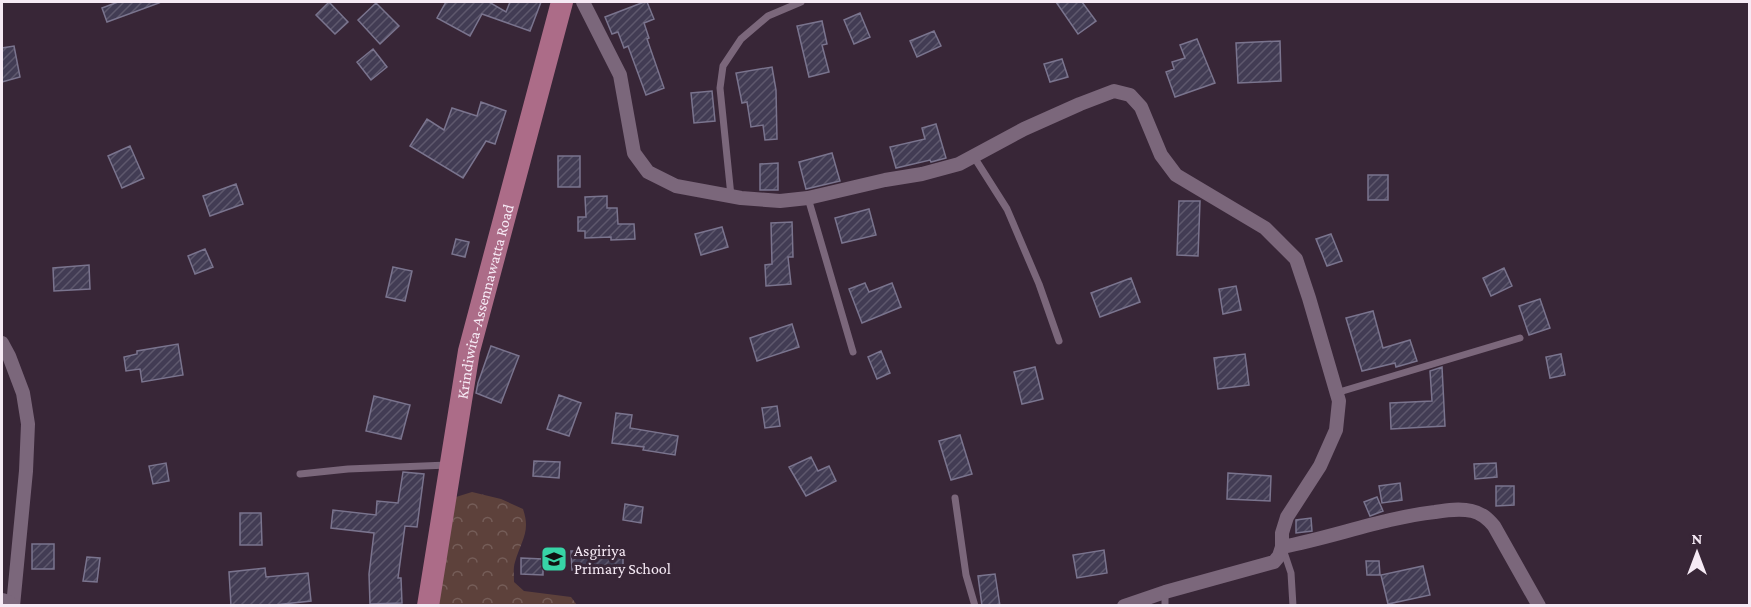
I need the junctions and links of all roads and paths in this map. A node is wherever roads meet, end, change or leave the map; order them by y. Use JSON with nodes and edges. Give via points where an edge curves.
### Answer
{"nodes":[{"id":1,"x":562,"y":2,"type":"edge"},
{"id":2,"x":583,"y":2,"type":"edge"},
{"id":3,"x":801,"y":2,"type":"edge"},
{"id":4,"x":974,"y":157,"type":"junction"},
{"id":5,"x":732,"y":196,"type":"junction"},
{"id":6,"x":808,"y":198,"type":"junction"},
{"id":7,"x":1520,"y":338,"type":"dead end"},
{"id":8,"x":1059,"y":341,"type":"dead end"},
{"id":9,"x":2,"y":343,"type":"edge"},
{"id":10,"x":853,"y":352,"type":"dead end"},
{"id":11,"x":1336,"y":393,"type":"junction"},
{"id":12,"x":451,"y":465,"type":"junction"},
{"id":13,"x":300,"y":474,"type":"dead end"},
{"id":14,"x":956,"y":498,"type":"dead end"},
{"id":15,"x":1282,"y":547,"type":"junction"},
{"id":16,"x":1165,"y":599,"type":"edge"},
{"id":17,"x":2,"y":603,"type":"edge"},
{"id":18,"x":11,"y":606,"type":"edge"},
{"id":19,"x":428,"y":606,"type":"edge"},
{"id":20,"x":975,"y":606,"type":"edge"},
{"id":21,"x":1124,"y":606,"type":"edge"},
{"id":22,"x":1293,"y":606,"type":"edge"},
{"id":23,"x":1539,"y":606,"type":"edge"}],
"edges":[{"from":1,"to":12,"type":"main road","name":"Krindiwita-Assennawatta Road","via":[[469,351]]},
{"from":2,"to":5,"type":"street","via":[[620,75],[634,153],[648,172],[676,186]]},
{"from":3,"to":5,"type":"lane","via":[[768,16],[741,39],[723,66],[720,88]]},
{"from":4,"to":6,"type":"street","via":[[922,174]]},
{"from":4,"to":8,"type":"lane","via":[[1007,209]]},
{"from":4,"to":11,"type":"street","via":[[1080,104],[1114,91],[1130,95],[1141,107],[1161,155],[1176,175],[1264,228],[1296,259]]},
{"from":5,"to":6,"type":"street","via":[[780,201]]},
{"from":6,"to":10,"type":"lane"},
{"from":7,"to":11,"type":"lane"},
{"from":9,"to":18,"type":"street","via":[[23,393],[28,424]]},
{"from":11,"to":15,"type":"street","via":[[1336,430],[1320,466],[1287,516]]},
{"from":12,"to":13,"type":"lane"},
{"from":12,"to":19,"type":"main road","name":"Krindiwita-Assennawatta Road"},
{"from":14,"to":20,"type":"lane","via":[[966,574]]},
{"from":15,"to":16,"type":"street","via":[[1274,562]]},
{"from":15,"to":22,"type":"lane","via":[[1291,573]]},
{"from":15,"to":23,"type":"street","via":[[1404,515],[1472,511],[1485,516],[1494,526]]},
{"from":16,"to":21,"type":"street"},
{"from":17,"to":18,"type":"street"}]}
